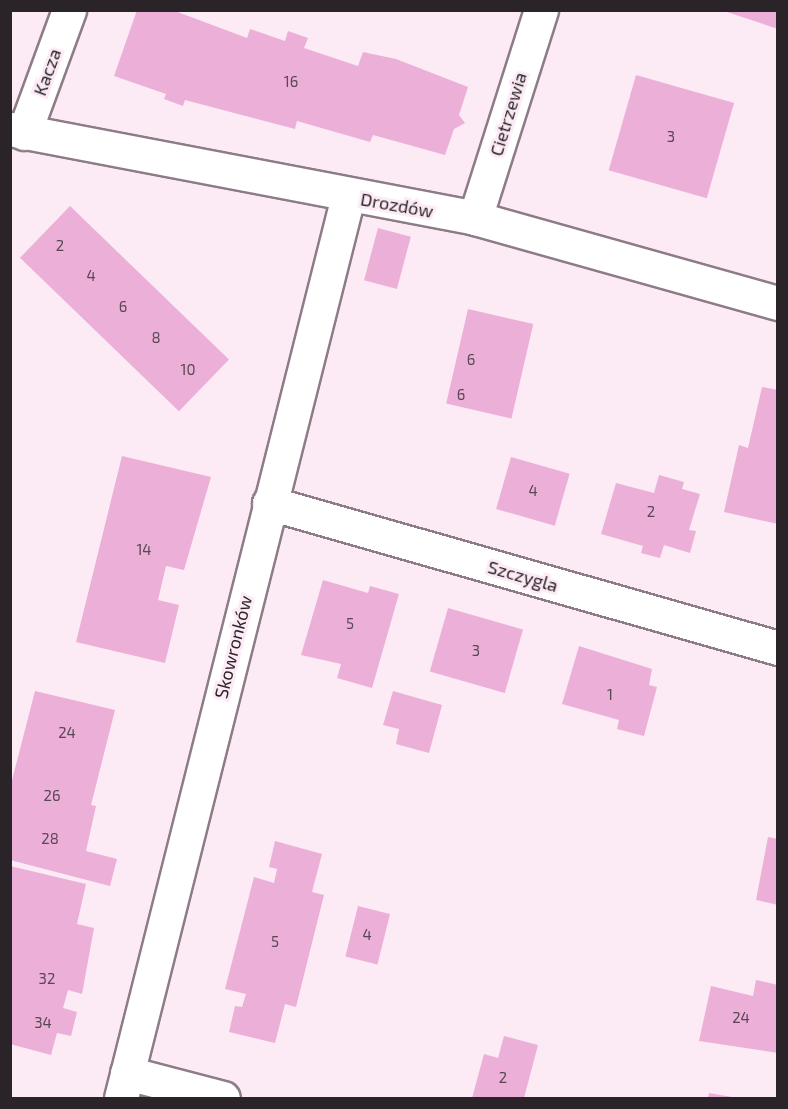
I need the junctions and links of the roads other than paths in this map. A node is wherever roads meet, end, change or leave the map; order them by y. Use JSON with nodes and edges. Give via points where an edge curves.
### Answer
{"nodes":[{"id":1,"x":69,"y":10,"type":"edge"},
{"id":2,"x":541,"y":10,"type":"edge"},
{"id":3,"x":17,"y":131,"type":"edge"},
{"id":4,"x":348,"y":196,"type":"junction"},
{"id":5,"x":476,"y":218,"type":"junction"},
{"id":6,"x":777,"y":303,"type":"edge"},
{"id":7,"x":269,"y":503,"type":"junction"},
{"id":8,"x":777,"y":648,"type":"edge"},
{"id":9,"x":124,"y":1086,"type":"edge"},
{"id":10,"x":223,"y":1098,"type":"edge"}],
"edges":[{"from":1,"to":3,"type":"street","name":"Kacza"},
{"from":2,"to":5,"type":"street","name":"Cietrzewia"},
{"from":3,"to":4,"type":"street","name":"Drozdów"},
{"from":4,"to":5,"type":"street","name":"Drozdów"},
{"from":4,"to":7,"type":"street","name":"Skowronków"},
{"from":5,"to":6,"type":"street","name":"Drozdów"},
{"from":7,"to":8,"type":"street","name":"Szczygla"},
{"from":7,"to":9,"type":"street","name":"Skowronków"},
{"from":9,"to":10,"type":"street"}]}
